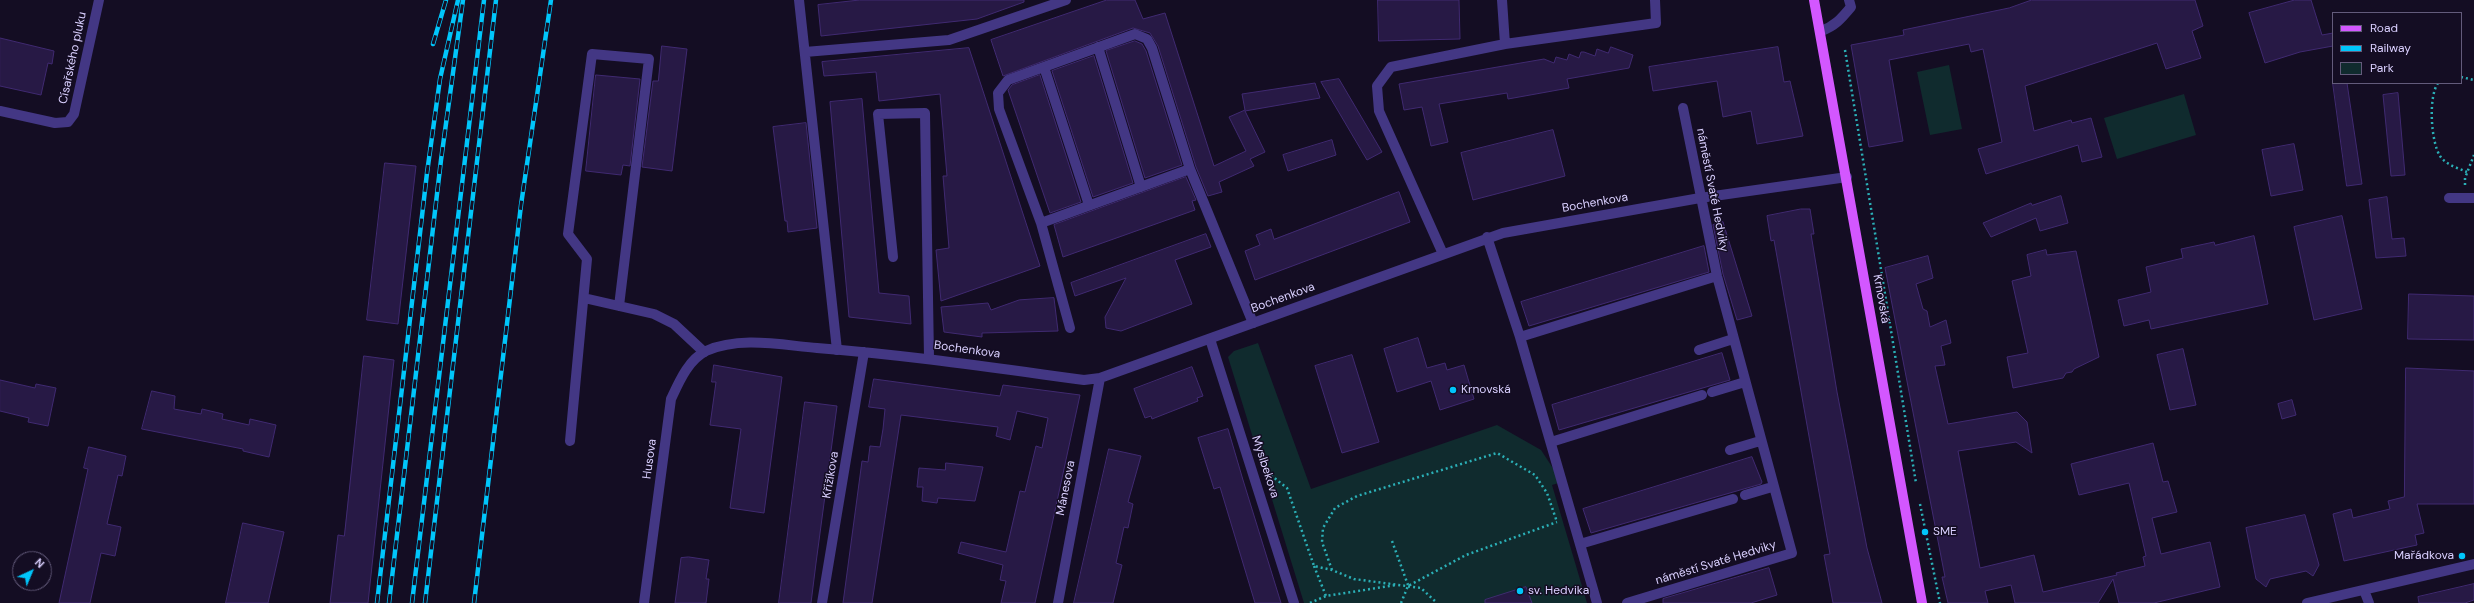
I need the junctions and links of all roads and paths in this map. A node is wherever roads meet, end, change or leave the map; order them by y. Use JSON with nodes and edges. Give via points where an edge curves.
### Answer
{"nodes":[{"id":1,"x":99,"y":0,"type":"edge"},
{"id":2,"x":799,"y":0,"type":"edge"},
{"id":3,"x":1066,"y":0,"type":"edge"},
{"id":4,"x":1502,"y":0,"type":"edge"},
{"id":5,"x":1655,"y":0,"type":"edge"},
{"id":6,"x":1814,"y":0,"type":"edge"},
{"id":7,"x":1849,"y":0,"type":"edge"},
{"id":8,"x":1820,"y":31,"type":"junction"},
{"id":9,"x":1505,"y":44,"type":"junction"},
{"id":10,"x":1098,"y":47,"type":"junction"},
{"id":11,"x":1845,"y":50,"type":"dead end"},
{"id":12,"x":805,"y":52,"type":"junction"},
{"id":13,"x":1044,"y":67,"type":"junction"},
{"id":14,"x":2462,"y":77,"type":"edge"},
{"id":15,"x":2474,"y":80,"type":"edge"},
{"id":16,"x":2438,"y":84,"type":"edge"},
{"id":17,"x":1683,"y":108,"type":"dead end"},
{"id":18,"x":0,"y":111,"type":"edge"},
{"id":19,"x":2474,"y":155,"type":"edge"},
{"id":20,"x":1190,"y":169,"type":"junction"},
{"id":21,"x":1847,"y":177,"type":"junction"},
{"id":22,"x":1141,"y":187,"type":"junction"},
{"id":23,"x":1700,"y":198,"type":"junction"},
{"id":24,"x":2449,"y":198,"type":"dead end"},
{"id":25,"x":2474,"y":198,"type":"edge"},
{"id":26,"x":1089,"y":205,"type":"junction"},
{"id":27,"x":1041,"y":222,"type":"junction"},
{"id":28,"x":1487,"y":237,"type":"junction"},
{"id":29,"x":1443,"y":254,"type":"junction"},
{"id":30,"x":893,"y":257,"type":"dead end"},
{"id":31,"x":1716,"y":276,"type":"junction"},
{"id":32,"x":584,"y":298,"type":"junction"},
{"id":33,"x":618,"y":306,"type":"junction"},
{"id":34,"x":1253,"y":323,"type":"junction"},
{"id":35,"x":1070,"y":328,"type":"dead end"},
{"id":36,"x":1520,"y":337,"type":"junction"},
{"id":37,"x":1210,"y":339,"type":"junction"},
{"id":38,"x":1733,"y":340,"type":"junction"},
{"id":39,"x":726,"y":344,"type":"joint"},
{"id":40,"x":837,"y":350,"type":"junction"},
{"id":41,"x":1699,"y":350,"type":"dead end"},
{"id":42,"x":704,"y":352,"type":"junction"},
{"id":43,"x":864,"y":352,"type":"junction"},
{"id":44,"x":929,"y":358,"type":"junction"},
{"id":45,"x":1100,"y":378,"type":"junction"},
{"id":46,"x":1745,"y":382,"type":"junction"},
{"id":47,"x":1712,"y":392,"type":"dead end"},
{"id":48,"x":1702,"y":395,"type":"dead end"},
{"id":49,"x":570,"y":441,"type":"dead end"},
{"id":50,"x":1760,"y":441,"type":"junction"},
{"id":51,"x":1551,"y":442,"type":"junction"},
{"id":52,"x":1730,"y":450,"type":"dead end"},
{"id":53,"x":1253,"y":474,"type":"junction"},
{"id":54,"x":1772,"y":487,"type":"junction"},
{"id":55,"x":1917,"y":490,"type":"dead end"},
{"id":56,"x":1745,"y":495,"type":"dead end"},
{"id":57,"x":1919,"y":498,"type":"dead end"},
{"id":58,"x":1733,"y":499,"type":"dead end"},
{"id":59,"x":1572,"y":516,"type":"junction"},
{"id":60,"x":1557,"y":522,"type":"junction"},
{"id":61,"x":1392,"y":541,"type":"dead end"},
{"id":62,"x":1580,"y":544,"type":"junction"},
{"id":63,"x":2474,"y":564,"type":"edge"},
{"id":64,"x":1314,"y":566,"type":"junction"},
{"id":65,"x":1332,"y":570,"type":"junction"},
{"id":66,"x":1400,"y":584,"type":"junction"},
{"id":67,"x":1408,"y":586,"type":"junction"},
{"id":68,"x":2364,"y":590,"type":"junction"},
{"id":69,"x":1326,"y":596,"type":"junction"},
{"id":70,"x":644,"y":603,"type":"edge"},
{"id":71,"x":822,"y":603,"type":"edge"},
{"id":72,"x":1058,"y":603,"type":"edge"},
{"id":73,"x":1294,"y":603,"type":"edge"},
{"id":74,"x":1310,"y":603,"type":"edge"},
{"id":75,"x":1401,"y":603,"type":"edge"},
{"id":76,"x":1437,"y":603,"type":"edge"},
{"id":77,"x":1597,"y":603,"type":"edge"},
{"id":78,"x":1627,"y":603,"type":"edge"},
{"id":79,"x":1922,"y":603,"type":"edge"},
{"id":80,"x":1940,"y":603,"type":"edge"},
{"id":81,"x":2307,"y":603,"type":"edge"},
{"id":82,"x":2369,"y":603,"type":"edge"}],
"edges":[{"from":1,"to":18,"type":"street","name":"Císařského pluku","via":[[74,114],[68,122],[55,123]]},
{"from":2,"to":12,"type":"street"},
{"from":3,"to":12,"type":"street","via":[[949,40]]},
{"from":4,"to":9,"type":"street"},
{"from":5,"to":9,"type":"street","via":[[1656,23]]},
{"from":6,"to":8,"type":"main road","name":"Krnovská"},
{"from":7,"to":8,"type":"street","via":[[1850,7],[1840,20],[1833,27]]},
{"from":8,"to":21,"type":"main road","name":"Krnovská"},
{"from":9,"to":29,"type":"street","via":[[1391,67],[1377,86],[1379,111]]},
{"from":10,"to":13,"type":"street"},
{"from":10,"to":20,"type":"street","via":[[1135,34],[1147,39]]},
{"from":10,"to":22,"type":"street"},
{"from":11,"to":55,"type":"path"},
{"from":12,"to":40,"type":"street"},
{"from":13,"to":26,"type":"street"},
{"from":13,"to":27,"type":"street","via":[[1008,80],[998,93],[999,109]]},
{"from":14,"to":15,"type":"path"},
{"from":16,"to":19,"type":"path","via":[[2433,93],[2432,132],[2441,157],[2454,167],[2467,172]]},
{"from":17,"to":23,"type":"street","name":"náměstí Svaté Hedviky"},
{"from":20,"to":22,"type":"street"},
{"from":20,"to":34,"type":"street"},
{"from":21,"to":23,"type":"street","name":"Bochenkova"},
{"from":21,"to":79,"type":"main road","name":"Krnovská"},
{"from":22,"to":26,"type":"street"},
{"from":23,"to":28,"type":"street","name":"Bochenkova"},
{"from":23,"to":31,"type":"street","name":"náměstí Svaté Hedviky"},
{"from":24,"to":25,"type":"street"},
{"from":26,"to":27,"type":"street"},
{"from":27,"to":35,"type":"street"},
{"from":28,"to":29,"type":"street","name":"Bochenkova"},
{"from":28,"to":36,"type":"street"},
{"from":29,"to":34,"type":"street","name":"Bochenkova"},
{"from":30,"to":44,"type":"street","via":[[878,114],[925,112]]},
{"from":31,"to":36,"type":"street"},
{"from":31,"to":38,"type":"street","name":"náměstí Svaté Hedviky"},
{"from":32,"to":33,"type":"street"},
{"from":32,"to":33,"type":"street","via":[[588,259],[568,234],[592,54],[649,59]]},
{"from":32,"to":49,"type":"street"},
{"from":33,"to":42,"type":"street","via":[[654,314],[674,324]]},
{"from":34,"to":37,"type":"street","name":"Bochenkova"},
{"from":36,"to":51,"type":"street"},
{"from":37,"to":45,"type":"street","name":"Bochenkova"},
{"from":37,"to":53,"type":"street","name":"Myslbekova"},
{"from":38,"to":41,"type":"street"},
{"from":38,"to":46,"type":"street","name":"náměstí Svaté Hedviky"},
{"from":39,"to":40,"type":"street","name":"Bochenkova","via":[[749,343]]},
{"from":39,"to":42,"type":"street","name":"Husova"},
{"from":40,"to":43,"type":"street","name":"Bochenkova"},
{"from":42,"to":70,"type":"street","name":"Husova","via":[[690,364],[671,399]]},
{"from":43,"to":44,"type":"street","name":"Bochenkova"},
{"from":43,"to":71,"type":"street","name":"Křižíkova"},
{"from":44,"to":45,"type":"street","name":"Bochenkova","via":[[1084,380]]},
{"from":45,"to":72,"type":"street","name":"Mánesova"},
{"from":46,"to":47,"type":"street"},
{"from":46,"to":50,"type":"street","name":"náměstí Svaté Hedviky"},
{"from":48,"to":51,"type":"street"},
{"from":50,"to":52,"type":"street"},
{"from":50,"to":54,"type":"street","name":"náměstí Svaté Hedviky"},
{"from":51,"to":59,"type":"street"},
{"from":53,"to":64,"type":"path","via":[[1267,472],[1287,488]]},
{"from":53,"to":73,"type":"street","name":"Myslbekova"},
{"from":54,"to":56,"type":"street"},
{"from":54,"to":78,"type":"street","name":"náměstí Svaté Hedviky","via":[[1792,553]]},
{"from":57,"to":80,"type":"path"},
{"from":58,"to":62,"type":"street"},
{"from":59,"to":60,"type":"path"},
{"from":59,"to":62,"type":"street"},
{"from":60,"to":65,"type":"path","via":[[1547,493],[1535,475],[1497,453],[1357,496],[1335,508],[1323,528],[1322,542]]},
{"from":60,"to":67,"type":"path","via":[[1466,556]]},
{"from":61,"to":67,"type":"path"},
{"from":62,"to":77,"type":"street"},
{"from":63,"to":68,"type":"street"},
{"from":64,"to":65,"type":"path"},
{"from":64,"to":69,"type":"path"},
{"from":65,"to":66,"type":"path","via":[[1354,579]]},
{"from":66,"to":67,"type":"path"},
{"from":66,"to":69,"type":"path"},
{"from":67,"to":75,"type":"path"},
{"from":67,"to":76,"type":"path","via":[[1421,588]]},
{"from":68,"to":81,"type":"street"},
{"from":68,"to":82,"type":"street"},
{"from":69,"to":74,"type":"path"}]}
